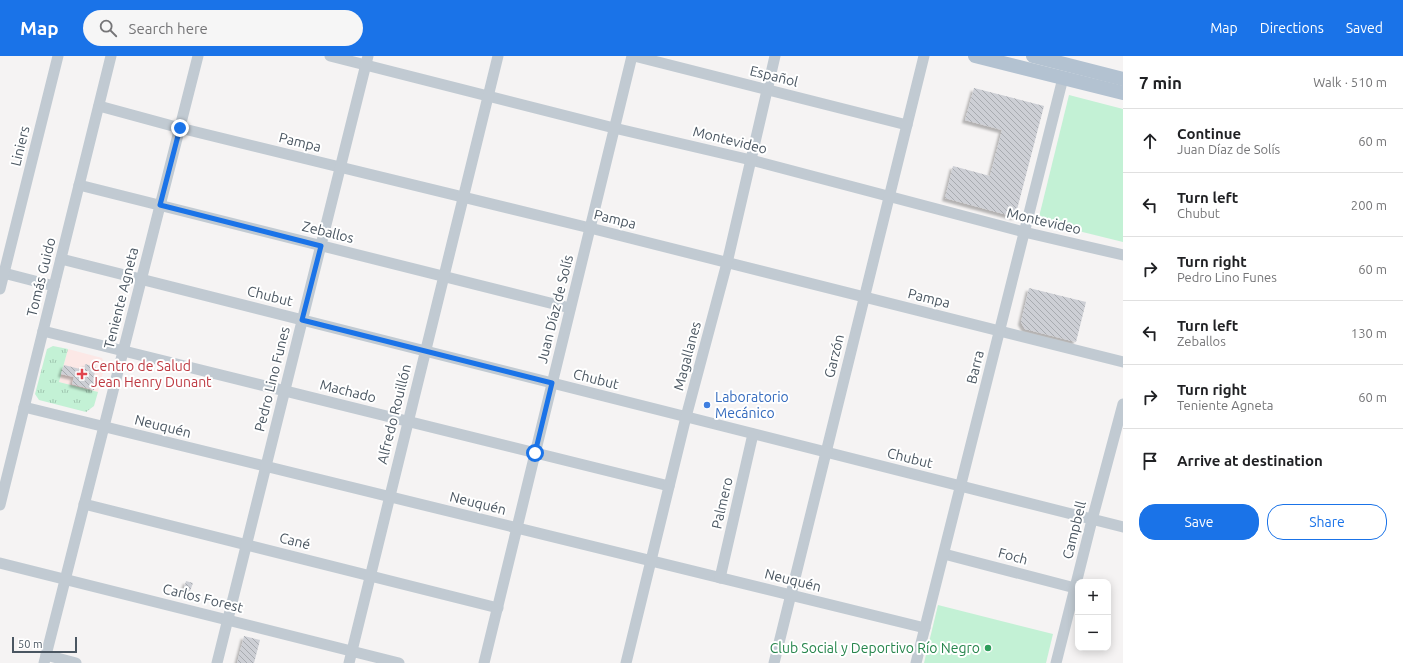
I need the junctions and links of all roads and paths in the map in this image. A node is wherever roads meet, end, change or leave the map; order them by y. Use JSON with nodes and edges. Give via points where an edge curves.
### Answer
{"nodes":[{"id":1,"x":58,"y":56,"type":"edge"},
{"id":2,"x":111,"y":56,"type":"edge"},
{"id":3,"x":198,"y":56,"type":"edge"},
{"id":4,"x":330,"y":56,"type":"edge"},
{"id":5,"x":498,"y":56,"type":"edge"},
{"id":6,"x":633,"y":56,"type":"edge"},
{"id":7,"x":775,"y":56,"type":"edge"},
{"id":8,"x":924,"y":56,"type":"edge"},
{"id":9,"x":975,"y":56,"type":"edge"},
{"id":10,"x":1033,"y":56,"type":"edge"},
{"id":11,"x":367,"y":60,"type":"edge"},
{"id":12,"x":1066,"y":60,"type":"edge"},
{"id":13,"x":1063,"y":78,"type":"junction"},
{"id":14,"x":1123,"y":79,"type":"edge"},
{"id":15,"x":767,"y":90,"type":"junction"},
{"id":16,"x":1123,"y":94,"type":"edge"},
{"id":17,"x":488,"y":96,"type":"junction"},
{"id":18,"x":99,"y":106,"type":"junction"},
{"id":19,"x":907,"y":125,"type":"junction"},
{"id":20,"x":180,"y":128,"type":"junction"},
{"id":21,"x":614,"y":128,"type":"junction"},
{"id":22,"x":751,"y":160,"type":"junction"},
{"id":23,"x":341,"y":167,"type":"junction"},
{"id":24,"x":79,"y":185,"type":"junction"},
{"id":25,"x":464,"y":198,"type":"junction"},
{"id":26,"x":889,"y":198,"type":"junction"},
{"id":27,"x":160,"y":205,"type":"junction"},
{"id":28,"x":590,"y":228,"type":"junction"},
{"id":29,"x":1024,"y":232,"type":"junction"},
{"id":30,"x":321,"y":246,"type":"junction"},
{"id":31,"x":1123,"y":255,"type":"edge"},
{"id":32,"x":61,"y":259,"type":"junction"},
{"id":33,"x":727,"y":263,"type":"junction"},
{"id":34,"x":2,"y":273,"type":"edge"},
{"id":35,"x":444,"y":276,"type":"junction"},
{"id":36,"x":141,"y":279,"type":"junction"},
{"id":37,"x":54,"y":286,"type":"junction"},
{"id":38,"x":0,"y":289,"type":"edge"},
{"id":39,"x":864,"y":297,"type":"junction"},
{"id":40,"x":570,"y":308,"type":"junction"},
{"id":41,"x":302,"y":320,"type":"junction"},
{"id":42,"x":1000,"y":330,"type":"junction"},
{"id":43,"x":43,"y":331,"type":"junction"},
{"id":44,"x":123,"y":351,"type":"junction"},
{"id":45,"x":425,"y":351,"type":"junction"},
{"id":46,"x":1123,"y":362,"type":"edge"},
{"id":47,"x":552,"y":383,"type":"junction"},
{"id":48,"x":285,"y":391,"type":"junction"},
{"id":49,"x":1123,"y":404,"type":"edge"},
{"id":50,"x":24,"y":407,"type":"junction"},
{"id":51,"x":686,"y":417,"type":"junction"},
{"id":52,"x":408,"y":422,"type":"junction"},
{"id":53,"x":104,"y":427,"type":"junction"},
{"id":54,"x":753,"y":434,"type":"junction"},
{"id":55,"x":826,"y":452,"type":"junction"},
{"id":56,"x":535,"y":453,"type":"junction"},
{"id":57,"x":266,"y":466,"type":"junction"},
{"id":58,"x":669,"y":486,"type":"junction"},
{"id":59,"x":960,"y":486,"type":"junction"},
{"id":60,"x":390,"y":497,"type":"junction"},
{"id":61,"x":84,"y":504,"type":"junction"},
{"id":62,"x":0,"y":505,"type":"edge"},
{"id":63,"x":1092,"y":520,"type":"junction"},
{"id":64,"x":517,"y":528,"type":"junction"},
{"id":65,"x":1123,"y":528,"type":"edge"},
{"id":66,"x":247,"y":545,"type":"junction"},
{"id":67,"x":944,"y":554,"type":"junction"},
{"id":68,"x":651,"y":561,"type":"junction"},
{"id":69,"x":0,"y":563,"type":"edge"},
{"id":70,"x":370,"y":576,"type":"junction"},
{"id":71,"x":720,"y":578,"type":"junction"},
{"id":72,"x":65,"y":579,"type":"junction"},
{"id":73,"x":1077,"y":579,"type":"edge"},
{"id":74,"x":1075,"y":588,"type":"joint"},
{"id":75,"x":791,"y":595,"type":"junction"},
{"id":76,"x":498,"y":608,"type":"junction"},
{"id":77,"x":228,"y":620,"type":"junction"},
{"id":78,"x":925,"y":628,"type":"junction"},
{"id":79,"x":352,"y":651,"type":"junction"},
{"id":80,"x":45,"y":659,"type":"edge"},
{"id":81,"x":76,"y":663,"type":"edge"},
{"id":82,"x":217,"y":663,"type":"edge"},
{"id":83,"x":349,"y":663,"type":"edge"},
{"id":84,"x":399,"y":663,"type":"edge"},
{"id":85,"x":484,"y":663,"type":"edge"},
{"id":86,"x":626,"y":663,"type":"edge"},
{"id":87,"x":774,"y":663,"type":"edge"},
{"id":88,"x":916,"y":663,"type":"edge"},
{"id":89,"x":1056,"y":663,"type":"edge"}],
"edges":[{"from":1,"to":34,"type":"street","name":"Liniers"},
{"from":2,"to":18,"type":"street","name":"Tomás Guido"},
{"from":3,"to":20,"type":"street","name":"Teniente Agneta"},
{"from":4,"to":11,"type":"street","name":"Montevideo"},
{"from":5,"to":17,"type":"street","name":"Alfredo Rouillón"},
{"from":6,"to":15,"type":"street","name":"Español"},
{"from":6,"to":21,"type":"street","name":"Juan Díaz de Solís"},
{"from":7,"to":15,"type":"street","name":"Magallanes"},
{"from":8,"to":19,"type":"street","name":"Garzón"},
{"from":9,"to":13,"type":"main road"},
{"from":10,"to":12,"type":"main road"},
{"from":11,"to":17,"type":"street","name":"Montevideo"},
{"from":11,"to":23,"type":"street","name":"Pedro Lino Funes"},
{"from":12,"to":14,"type":"main road"},
{"from":13,"to":16,"type":"main road"},
{"from":13,"to":29,"type":"street","name":"Barra"},
{"from":15,"to":19,"type":"street","name":"Español"},
{"from":15,"to":22,"type":"street","name":"Magallanes"},
{"from":17,"to":21,"type":"street","name":"Montevideo"},
{"from":17,"to":25,"type":"street","name":"Alfredo Rouillón"},
{"from":18,"to":20,"type":"street","name":"Pampa"},
{"from":18,"to":24,"type":"street","name":"Tomás Guido"},
{"from":19,"to":26,"type":"street","name":"Garzón"},
{"from":20,"to":23,"type":"street","name":"Pampa"},
{"from":20,"to":27,"type":"street","name":"Teniente Agneta"},
{"from":21,"to":22,"type":"street","name":"Montevideo"},
{"from":21,"to":28,"type":"street","name":"Juan Díaz de Solís"},
{"from":22,"to":26,"type":"street","name":"Montevideo"},
{"from":22,"to":33,"type":"street","name":"Magallanes"},
{"from":23,"to":25,"type":"street","name":"Pampa"},
{"from":23,"to":30,"type":"street","name":"Pedro Lino Funes"},
{"from":24,"to":27,"type":"street","name":"Zeballos"},
{"from":24,"to":32,"type":"street","name":"Tomás Guido"},
{"from":25,"to":28,"type":"street","name":"Pampa"},
{"from":25,"to":35,"type":"street","name":"Alfredo Rouillón"},
{"from":26,"to":29,"type":"street","name":"Montevideo"},
{"from":26,"to":39,"type":"street","name":"Garzón"},
{"from":27,"to":30,"type":"street","name":"Zeballos"},
{"from":27,"to":36,"type":"street","name":"Teniente Agneta"},
{"from":28,"to":33,"type":"street","name":"Pampa"},
{"from":28,"to":40,"type":"street","name":"Juan Díaz de Solís"},
{"from":29,"to":31,"type":"street","name":"Montevideo"},
{"from":29,"to":42,"type":"street","name":"Barra"},
{"from":30,"to":35,"type":"street","name":"Zeballos"},
{"from":30,"to":41,"type":"street","name":"Pedro Lino Funes"},
{"from":32,"to":36,"type":"street","name":"Chubut"},
{"from":32,"to":37,"type":"street","name":"Tomás Guido"},
{"from":33,"to":39,"type":"street","name":"Pampa"},
{"from":33,"to":51,"type":"street","name":"Magallanes"},
{"from":34,"to":37,"type":"street"},
{"from":34,"to":38,"type":"street","name":"Liniers"},
{"from":35,"to":40,"type":"street","name":"Zeballos"},
{"from":35,"to":45,"type":"street","name":"Alfredo Rouillón"},
{"from":36,"to":41,"type":"street","name":"Chubut"},
{"from":36,"to":44,"type":"street","name":"Teniente Agneta"},
{"from":37,"to":43,"type":"street","name":"Tomás Guido"},
{"from":39,"to":42,"type":"street","name":"Pampa"},
{"from":39,"to":55,"type":"street","name":"Garzón"},
{"from":40,"to":47,"type":"street","name":"Juan Díaz de Solís"},
{"from":41,"to":45,"type":"street","name":"Chubut"},
{"from":41,"to":48,"type":"street","name":"Pedro Lino Funes"},
{"from":42,"to":46,"type":"street","name":"Pampa"},
{"from":42,"to":59,"type":"street","name":"Barra"},
{"from":43,"to":44,"type":"street","name":"Machado"},
{"from":43,"to":50,"type":"street","name":"Tomás Guido"},
{"from":44,"to":48,"type":"street","name":"Machado"},
{"from":44,"to":53,"type":"street","name":"Teniente Agneta"},
{"from":45,"to":47,"type":"street","name":"Chubut"},
{"from":45,"to":52,"type":"street","name":"Alfredo Rouillón"},
{"from":47,"to":51,"type":"street","name":"Chubut"},
{"from":47,"to":56,"type":"street","name":"Juan Díaz de Solís"},
{"from":48,"to":52,"type":"street","name":"Machado"},
{"from":48,"to":57,"type":"street","name":"Pedro Lino Funes"},
{"from":49,"to":63,"type":"street","name":"Campbell"},
{"from":50,"to":53,"type":"street","name":"Neuquén"},
{"from":50,"to":62,"type":"street","name":"Tomás Guido"},
{"from":51,"to":54,"type":"street","name":"Chubut"},
{"from":51,"to":58,"type":"street","name":"Magallanes"},
{"from":52,"to":56,"type":"street","name":"Machado"},
{"from":52,"to":60,"type":"street","name":"Alfredo Rouillón"},
{"from":53,"to":57,"type":"street","name":"Neuquén"},
{"from":53,"to":61,"type":"street","name":"Teniente Agneta"},
{"from":54,"to":55,"type":"street","name":"Chubut"},
{"from":54,"to":71,"type":"street","name":"Palmero"},
{"from":55,"to":59,"type":"street","name":"Chubut"},
{"from":55,"to":75,"type":"street","name":"Garzón"},
{"from":56,"to":58,"type":"street","name":"Machado"},
{"from":56,"to":64,"type":"street","name":"Juan Díaz de Solís"},
{"from":57,"to":60,"type":"street","name":"Neuquén"},
{"from":57,"to":66,"type":"street","name":"Pedro Lino Funes"},
{"from":58,"to":68,"type":"street","name":"Magallanes"},
{"from":59,"to":63,"type":"street","name":"Chubut"},
{"from":59,"to":67,"type":"street","name":"Barra"},
{"from":60,"to":64,"type":"street","name":"Neuquén"},
{"from":60,"to":70,"type":"street","name":"Alfredo Rouillón"},
{"from":61,"to":66,"type":"street","name":"Cané"},
{"from":61,"to":72,"type":"street","name":"Teniente Agneta"},
{"from":63,"to":65,"type":"street","name":"Chubut"},
{"from":63,"to":73,"type":"street","name":"Campbell"},
{"from":64,"to":68,"type":"street","name":"Neuquén"},
{"from":64,"to":76,"type":"street","name":"Juan Díaz de Solís"},
{"from":66,"to":70,"type":"street","name":"Cané"},
{"from":66,"to":77,"type":"street","name":"Pedro Lino Funes"},
{"from":67,"to":74,"type":"street","name":"Foch"},
{"from":67,"to":78,"type":"street","name":"Barra"},
{"from":68,"to":71,"type":"street","name":"Neuquén"},
{"from":68,"to":86,"type":"street","name":"Magallanes"},
{"from":69,"to":72,"type":"street","name":"Carlos Forest"},
{"from":70,"to":76,"type":"street","name":"Cané"},
{"from":70,"to":79,"type":"street","name":"Alfredo Rouillón"},
{"from":71,"to":75,"type":"street","name":"Neuquén"},
{"from":72,"to":77,"type":"street","name":"Carlos Forest"},
{"from":72,"to":80,"type":"street","name":"Teniente Agneta"},
{"from":74,"to":89,"type":"street","name":"Campbell"},
{"from":75,"to":78,"type":"street","name":"Neuquén"},
{"from":75,"to":87,"type":"street","name":"Garzón"},
{"from":76,"to":85,"type":"street","name":"Juan Díaz de Solís"},
{"from":77,"to":79,"type":"street","name":"Carlos Forest"},
{"from":77,"to":82,"type":"street","name":"Pedro Lino Funes"},
{"from":78,"to":88,"type":"street","name":"Barra"},
{"from":79,"to":83,"type":"street","name":"Alfredo Rouillón"},
{"from":79,"to":84,"type":"street","name":"Carlos Forest"},
{"from":80,"to":81,"type":"street"}]}
